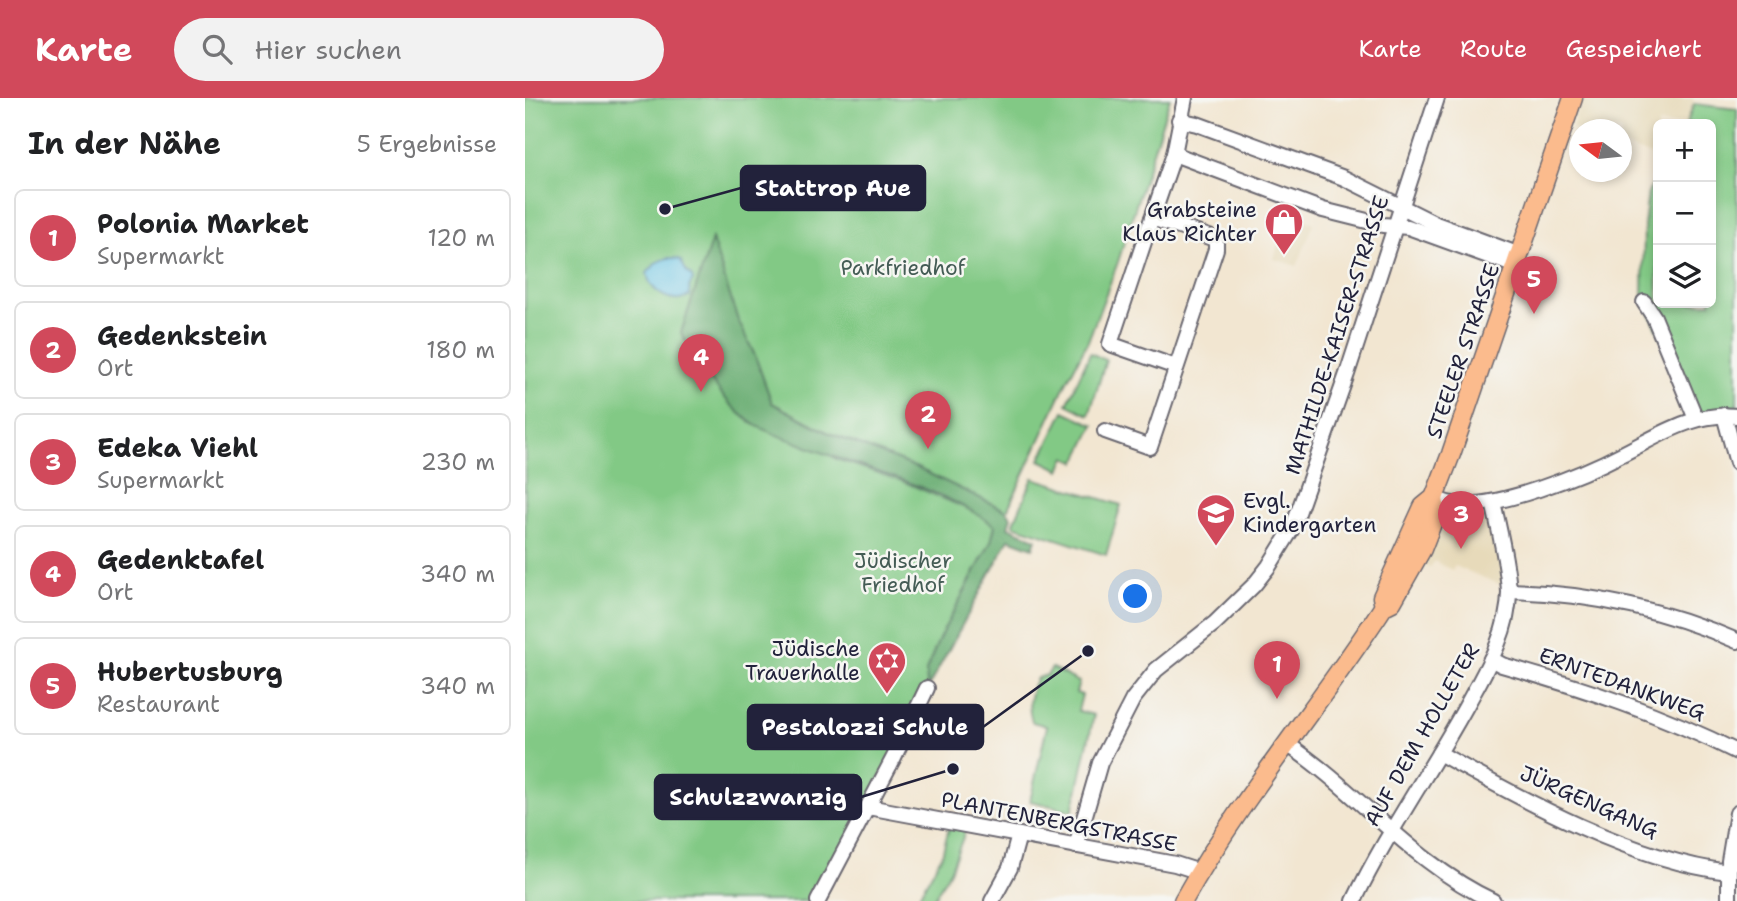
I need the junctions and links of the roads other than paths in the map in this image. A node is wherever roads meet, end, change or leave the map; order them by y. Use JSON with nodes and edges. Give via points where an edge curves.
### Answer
{"nodes":[{"id":1,"x":1185,"y":98,"type":"edge"},
{"id":2,"x":1437,"y":98,"type":"edge"},
{"id":3,"x":1573,"y":98,"type":"edge"},
{"id":4,"x":1179,"y":120,"type":"junction"},
{"id":5,"x":1174,"y":154,"type":"junction"},
{"id":6,"x":1401,"y":207,"type":"junction"},
{"id":7,"x":1152,"y":218,"type":"junction"},
{"id":8,"x":1395,"y":225,"type":"junction"},
{"id":9,"x":1518,"y":260,"type":"junction"},
{"id":10,"x":1644,"y":302,"type":"dead end"},
{"id":11,"x":1176,"y":367,"type":"junction"},
{"id":12,"x":1731,"y":415,"type":"edge"},
{"id":13,"x":1696,"y":419,"type":"junction"},
{"id":14,"x":1105,"y":431,"type":"dead end"},
{"id":15,"x":1737,"y":463,"type":"edge"},
{"id":16,"x":1434,"y":498,"type":"junction"},
{"id":17,"x":1493,"y":502,"type":"junction"},
{"id":18,"x":1509,"y":591,"type":"junction"},
{"id":19,"x":1737,"y":641,"type":"edge"},
{"id":20,"x":1491,"y":659,"type":"junction"},
{"id":21,"x":927,"y":688,"type":"dead end"},
{"id":22,"x":1287,"y":744,"type":"junction"},
{"id":23,"x":1737,"y":752,"type":"edge"},
{"id":24,"x":1439,"y":753,"type":"junction"},
{"id":25,"x":868,"y":807,"type":"junction"},
{"id":26,"x":1737,"y":813,"type":"edge"},
{"id":27,"x":1392,"y":831,"type":"junction"},
{"id":28,"x":1019,"y":835,"type":"junction"},
{"id":29,"x":1076,"y":845,"type":"junction"},
{"id":30,"x":1199,"y":872,"type":"junction"},
{"id":31,"x":1729,"y":872,"type":"junction"},
{"id":32,"x":818,"y":901,"type":"edge"},
{"id":33,"x":992,"y":901,"type":"edge"},
{"id":34,"x":1183,"y":901,"type":"edge"},
{"id":35,"x":1353,"y":901,"type":"edge"},
{"id":36,"x":1493,"y":901,"type":"edge"},
{"id":37,"x":1729,"y":901,"type":"edge"}],
"edges":[{"from":1,"to":4,"type":"street"},
{"from":2,"to":6,"type":"street","name":"MATHILDE-KAISER-STRASSE"},
{"from":3,"to":9,"type":"main road","name":"STEELER STRASSE"},
{"from":4,"to":5,"type":"street"},
{"from":4,"to":6,"type":"street","via":[[1344,178]]},
{"from":5,"to":7,"type":"street"},
{"from":5,"to":8,"type":"street","via":[[1323,210]]},
{"from":6,"to":8,"type":"street","name":"MATHILDE-KAISER-STRASSE"},
{"from":6,"to":9,"type":"street"},
{"from":7,"to":11,"type":"street","via":[[1216,242]]},
{"from":7,"to":11,"type":"street","via":[[1110,344]]},
{"from":8,"to":9,"type":"street"},
{"from":8,"to":29,"type":"street","name":"MATHILDE-KAISER-STRASSE","via":[[1293,527],[1254,585],[1163,664],[1133,699],[1100,763]]},
{"from":9,"to":16,"type":"main road","name":"STEELER STRASSE"},
{"from":10,"to":13,"type":"street"},
{"from":11,"to":14,"type":"street","via":[[1150,446]]},
{"from":12,"to":13,"type":"street"},
{"from":12,"to":15,"type":"street"},
{"from":13,"to":17,"type":"street","via":[[1595,468]]},
{"from":16,"to":17,"type":"street","via":[[1454,504]]},
{"from":16,"to":22,"type":"main road","name":"STEELER STRASSE","via":[[1436,513],[1413,568]]},
{"from":17,"to":18,"type":"street","name":"AUF DEM HOLLETER"},
{"from":18,"to":19,"type":"street","via":[[1616,602]]},
{"from":18,"to":20,"type":"street","name":"AUF DEM HOLLETER"},
{"from":20,"to":23,"type":"street","name":"ERNTEDANKWEG","via":[[1639,708]]},
{"from":20,"to":24,"type":"street","name":"AUF DEM HOLLETER"},
{"from":21,"to":25,"type":"street"},
{"from":22,"to":27,"type":"street"},
{"from":22,"to":30,"type":"main road","name":"STEELER STRASSE"},
{"from":24,"to":27,"type":"street","name":"AUF DEM HOLLETER"},
{"from":24,"to":31,"type":"street","name":"JÜRGENGANG","via":[[1599,833],[1669,859]]},
{"from":25,"to":28,"type":"street","name":"PLANTENBERGSTRASSE"},
{"from":25,"to":32,"type":"street"},
{"from":26,"to":31,"type":"street"},
{"from":27,"to":35,"type":"street","name":"AUF DEM HOLLETER"},
{"from":27,"to":36,"type":"street","via":[[1453,880]]},
{"from":28,"to":29,"type":"street","name":"PLANTENBERGSTRASSE"},
{"from":28,"to":33,"type":"street","via":[[1010,868]]},
{"from":29,"to":30,"type":"street","name":"PLANTENBERGSTRASSE"},
{"from":30,"to":34,"type":"main road","name":"STEELER STRASSE"},
{"from":31,"to":37,"type":"street"}]}
